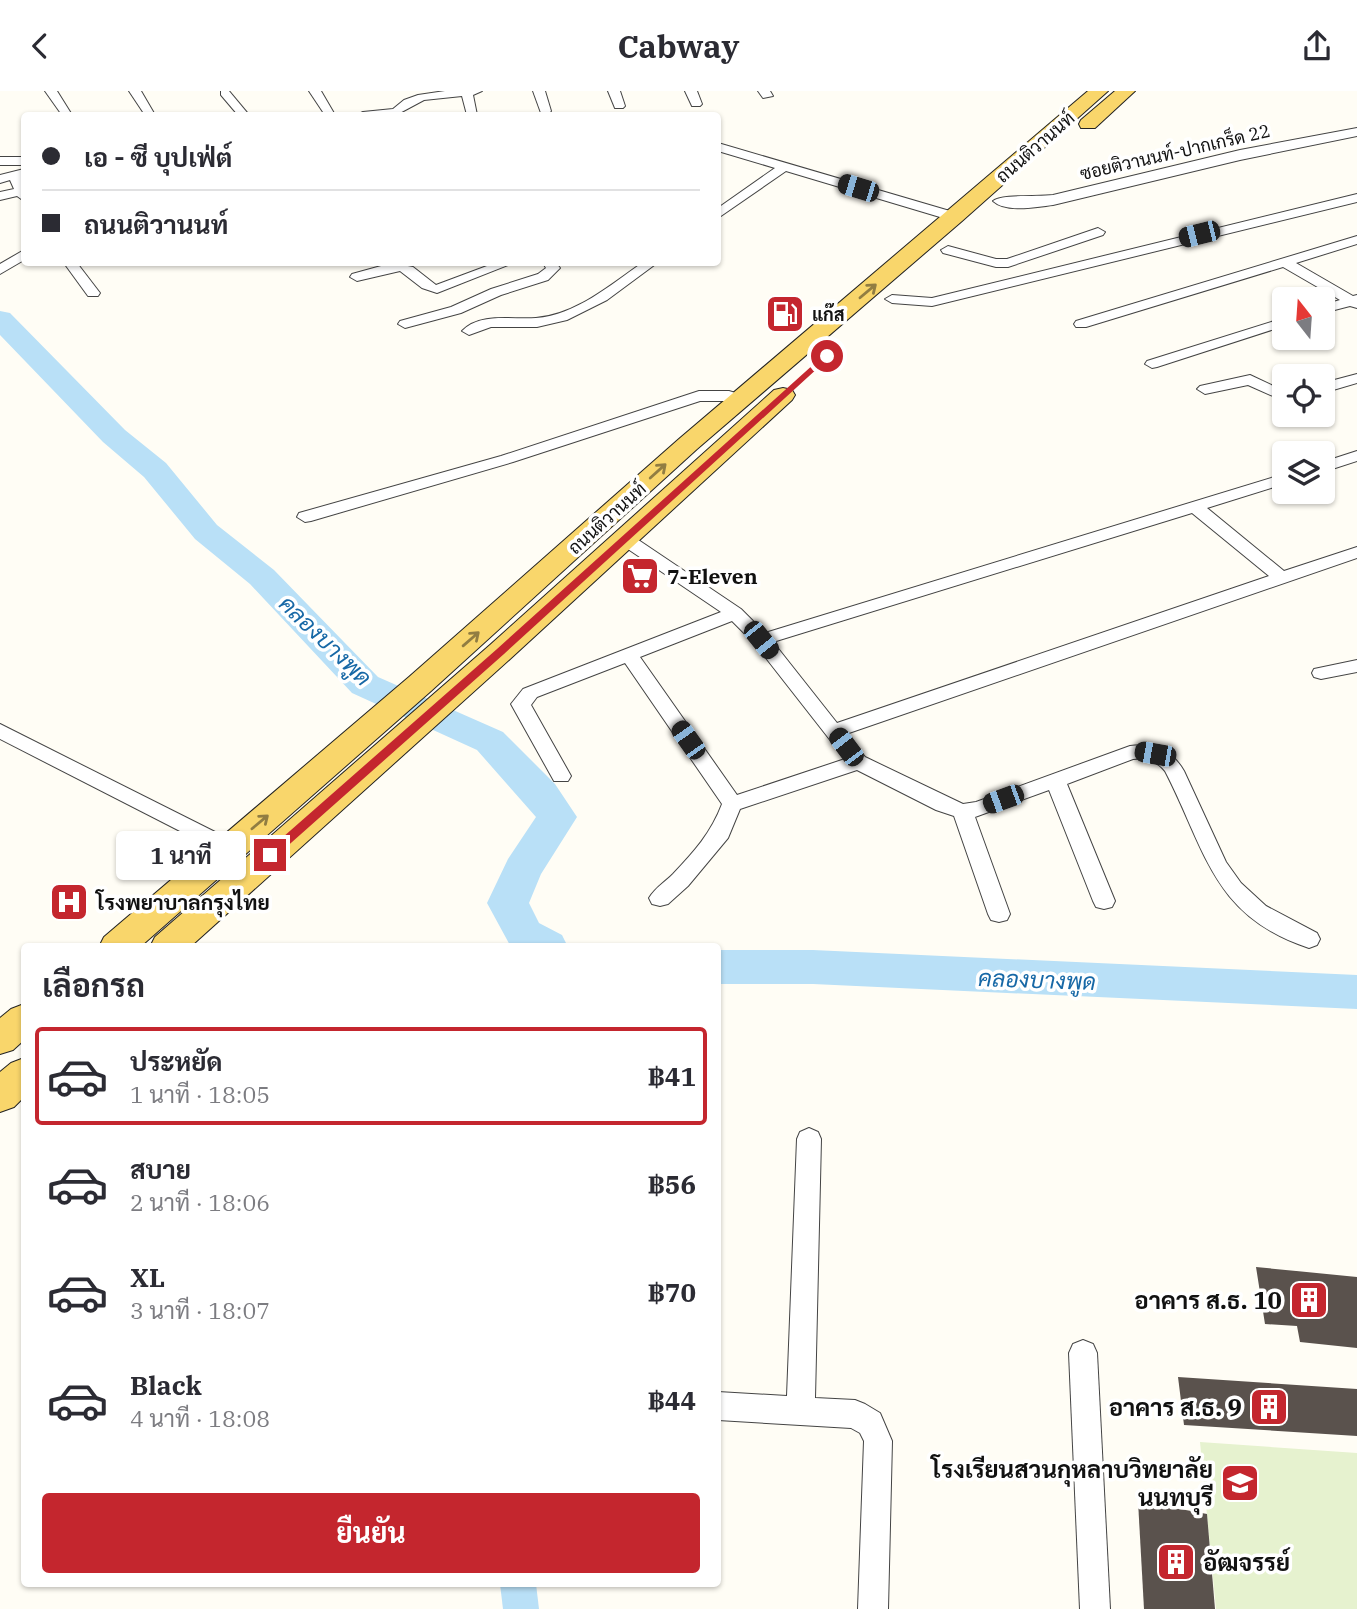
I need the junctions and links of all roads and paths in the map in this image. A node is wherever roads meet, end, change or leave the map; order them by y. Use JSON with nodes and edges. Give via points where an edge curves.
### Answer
{"nodes":[{"id":1,"x":51,"y":91,"type":"edge"},
{"id":2,"x":135,"y":91,"type":"edge"},
{"id":3,"x":315,"y":91,"type":"edge"},
{"id":4,"x":466,"y":91,"type":"edge"},
{"id":5,"x":476,"y":91,"type":"edge"},
{"id":6,"x":539,"y":91,"type":"edge"},
{"id":7,"x":614,"y":91,"type":"edge"},
{"id":8,"x":691,"y":91,"type":"edge"},
{"id":9,"x":1098,"y":91,"type":"edge"},
{"id":10,"x":1126,"y":91,"type":"edge"},
{"id":11,"x":225,"y":93,"type":"dead end"},
{"id":12,"x":407,"y":97,"type":"edge"},
{"id":13,"x":696,"y":104,"type":"dead end"},
{"id":14,"x":619,"y":106,"type":"dead end"},
{"id":15,"x":545,"y":111,"type":"dead end"},
{"id":16,"x":66,"y":112,"type":"edge"},
{"id":17,"x":148,"y":112,"type":"edge"},
{"id":18,"x":241,"y":112,"type":"edge"},
{"id":19,"x":328,"y":112,"type":"edge"},
{"id":20,"x":396,"y":112,"type":"edge"},
{"id":21,"x":471,"y":112,"type":"edge"},
{"id":22,"x":1357,"y":132,"type":"edge"},
{"id":23,"x":721,"y":148,"type":"edge"},
{"id":24,"x":0,"y":161,"type":"edge"},
{"id":25,"x":21,"y":161,"type":"edge"},
{"id":26,"x":785,"y":166,"type":"junction"},
{"id":27,"x":20,"y":175,"type":"edge"},
{"id":28,"x":0,"y":179,"type":"edge"},
{"id":29,"x":21,"y":195,"type":"edge"},
{"id":30,"x":0,"y":196,"type":"edge"},
{"id":31,"x":990,"y":198,"type":"junction"},
{"id":32,"x":1357,"y":198,"type":"edge"},
{"id":33,"x":721,"y":212,"type":"edge"},
{"id":34,"x":955,"y":217,"type":"junction"},
{"id":35,"x":1098,"y":232,"type":"dead end"},
{"id":36,"x":1357,"y":240,"type":"edge"},
{"id":37,"x":948,"y":250,"type":"junction"},
{"id":38,"x":21,"y":256,"type":"edge"},
{"id":39,"x":1285,"y":262,"type":"junction"},
{"id":40,"x":72,"y":266,"type":"edge"},
{"id":41,"x":498,"y":266,"type":"edge"},
{"id":42,"x":551,"y":266,"type":"edge"},
{"id":43,"x":646,"y":266,"type":"edge"},
{"id":44,"x":0,"y":269,"type":"edge"},
{"id":45,"x":357,"y":277,"type":"dead end"},
{"id":46,"x":437,"y":289,"type":"junction"},
{"id":47,"x":93,"y":293,"type":"dead end"},
{"id":48,"x":892,"y":299,"type":"junction"},
{"id":49,"x":1355,"y":301,"type":"edge"},
{"id":50,"x":1335,"y":306,"type":"edge"},
{"id":51,"x":456,"y":310,"type":"junction"},
{"id":52,"x":484,"y":322,"type":"junction"},
{"id":53,"x":405,"y":324,"type":"dead end"},
{"id":54,"x":1081,"y":324,"type":"dead end"},
{"id":55,"x":1272,"y":326,"type":"edge"},
{"id":56,"x":469,"y":331,"type":"dead end"},
{"id":57,"x":1152,"y":364,"type":"dead end"},
{"id":58,"x":1357,"y":378,"type":"edge"},
{"id":59,"x":1335,"y":384,"type":"edge"},
{"id":60,"x":1205,"y":389,"type":"dead end"},
{"id":61,"x":1272,"y":391,"type":"edge"},
{"id":62,"x":743,"y":400,"type":"junction"},
{"id":63,"x":1357,"y":456,"type":"edge"},
{"id":64,"x":1335,"y":463,"type":"edge"},
{"id":65,"x":1272,"y":483,"type":"edge"},
{"id":66,"x":1197,"y":508,"type":"junction"},
{"id":67,"x":305,"y":517,"type":"dead end"},
{"id":68,"x":625,"y":539,"type":"junction"},
{"id":69,"x":1357,"y":552,"type":"edge"},
{"id":70,"x":1281,"y":576,"type":"junction"},
{"id":71,"x":735,"y":613,"type":"junction"},
{"id":72,"x":761,"y":640,"type":"junction"},
{"id":73,"x":629,"y":654,"type":"junction"},
{"id":74,"x":1357,"y":666,"type":"edge"},
{"id":75,"x":1321,"y":673,"type":"dead end"},
{"id":76,"x":406,"y":715,"type":"junction"},
{"id":77,"x":0,"y":731,"type":"edge"},
{"id":78,"x":834,"y":731,"type":"junction"},
{"id":79,"x":858,"y":762,"type":"junction"},
{"id":80,"x":561,"y":776,"type":"dead end"},
{"id":81,"x":1055,"y":780,"type":"junction"},
{"id":82,"x":732,"y":804,"type":"junction"},
{"id":83,"x":963,"y":811,"type":"junction"},
{"id":84,"x":230,"y":848,"type":"junction"},
{"id":85,"x":660,"y":898,"type":"dead end"},
{"id":86,"x":1104,"y":901,"type":"dead end"},
{"id":87,"x":999,"y":914,"type":"dead end"},
{"id":88,"x":1310,"y":939,"type":"dead end"},
{"id":89,"x":121,"y":943,"type":"edge"},
{"id":90,"x":171,"y":943,"type":"edge"},
{"id":91,"x":21,"y":1022,"type":"edge"},
{"id":92,"x":0,"y":1039,"type":"edge"},
{"id":93,"x":21,"y":1077,"type":"edge"},
{"id":94,"x":0,"y":1096,"type":"edge"},
{"id":95,"x":809,"y":1139,"type":"dead end"},
{"id":96,"x":1083,"y":1353,"type":"dead end"},
{"id":97,"x":721,"y":1406,"type":"edge"},
{"id":98,"x":801,"y":1411,"type":"junction"},
{"id":99,"x":873,"y":1609,"type":"edge"},
{"id":100,"x":1095,"y":1609,"type":"edge"}],
"edges":[{"from":1,"to":16,"type":"street"},
{"from":2,"to":17,"type":"street"},
{"from":3,"to":19,"type":"street"},
{"from":4,"to":5,"type":"street"},
{"from":4,"to":12,"type":"street"},
{"from":4,"to":21,"type":"street"},
{"from":6,"to":15,"type":"street"},
{"from":7,"to":14,"type":"street"},
{"from":8,"to":13,"type":"street"},
{"from":9,"to":31,"type":"main road","name":"ถนนติวานนท์"},
{"from":10,"to":31,"type":"main road","name":"ถนนติวานนท์"},
{"from":11,"to":18,"type":"street"},
{"from":12,"to":20,"type":"street"},
{"from":22,"to":31,"type":"street","name":"ซอยติวานนท์-ปากเกร็ด 22","via":[[1053,200],[1031,203]]},
{"from":23,"to":26,"type":"street"},
{"from":24,"to":25,"type":"street"},
{"from":26,"to":33,"type":"street"},
{"from":26,"to":34,"type":"street"},
{"from":27,"to":28,"type":"street"},
{"from":29,"to":30,"type":"street"},
{"from":31,"to":34,"type":"main road","name":"ถนนติวานนท์"},
{"from":31,"to":37,"type":"main road","name":"ถนนติวานนท์"},
{"from":32,"to":48,"type":"street","via":[[932,302]]},
{"from":62,"to":34,"type":"main road","name":"ถนนติวานนท์","one_way":true},
{"from":35,"to":37,"type":"street","via":[[1008,263]]},
{"from":36,"to":39,"type":"street"},
{"from":37,"to":48,"type":"main road","name":"ถนนติวานนท์"},
{"from":38,"to":44,"type":"street"},
{"from":39,"to":49,"type":"street"},
{"from":39,"to":54,"type":"street"},
{"from":40,"to":47,"type":"street"},
{"from":41,"to":46,"type":"street"},
{"from":42,"to":51,"type":"street","via":[[543,277]]},
{"from":43,"to":52,"type":"street","via":[[608,295],[551,320]]},
{"from":45,"to":46,"type":"street","via":[[398,267]]},
{"from":46,"to":51,"type":"street"},
{"from":48,"to":68,"type":"main road","name":"ถนนติวานนท์"},
{"from":49,"to":50,"type":"street"},
{"from":51,"to":52,"type":"street"},
{"from":51,"to":53,"type":"street"},
{"from":52,"to":56,"type":"street"},
{"from":55,"to":57,"type":"street"},
{"from":58,"to":59,"type":"street"},
{"from":60,"to":61,"type":"street","via":[[1250,380]]},
{"from":62,"to":67,"type":"street","via":[[699,396],[507,459]]},
{"from":76,"to":62,"type":"main road","name":"ถนนติวานนท์","one_way":true,"via":[[420,684]]},
{"from":63,"to":64,"type":"street"},
{"from":65,"to":66,"type":"street"},
{"from":66,"to":70,"type":"street"},
{"from":66,"to":72,"type":"street"},
{"from":68,"to":71,"type":"street"},
{"from":68,"to":76,"type":"main road","name":"ถนนติวานนท์","via":[[449,695]]},
{"from":69,"to":70,"type":"street"},
{"from":70,"to":78,"type":"street"},
{"from":71,"to":72,"type":"street"},
{"from":71,"to":73,"type":"street"},
{"from":72,"to":78,"type":"street"},
{"from":73,"to":80,"type":"street","via":[[523,698],[520,704]]},
{"from":73,"to":82,"type":"street"},
{"from":74,"to":75,"type":"street"},
{"from":84,"to":76,"type":"main road","name":"ถนนติวานนท์","one_way":true},
{"from":76,"to":90,"type":"main road","name":"ถนนติวานนท์"},
{"from":77,"to":84,"type":"street"},
{"from":78,"to":79,"type":"street"},
{"from":79,"to":82,"type":"street"},
{"from":79,"to":83,"type":"street"},
{"from":81,"to":83,"type":"street"},
{"from":81,"to":86,"type":"street"},
{"from":81,"to":88,"type":"street","via":[[1130,753],[1155,754],[1168,760],[1233,890]]},
{"from":82,"to":85,"type":"street","via":[[721,833]]},
{"from":83,"to":87,"type":"street"},
{"from":84,"to":89,"type":"main road","name":"ถนนติวานนท์"},
{"from":91,"to":92,"type":"main road"},
{"from":93,"to":94,"type":"main road"},
{"from":95,"to":98,"type":"street"},
{"from":96,"to":100,"type":"street"},
{"from":97,"to":98,"type":"street"},
{"from":98,"to":99,"type":"street","via":[[855,1414],[870,1423],[878,1441]]}]}
